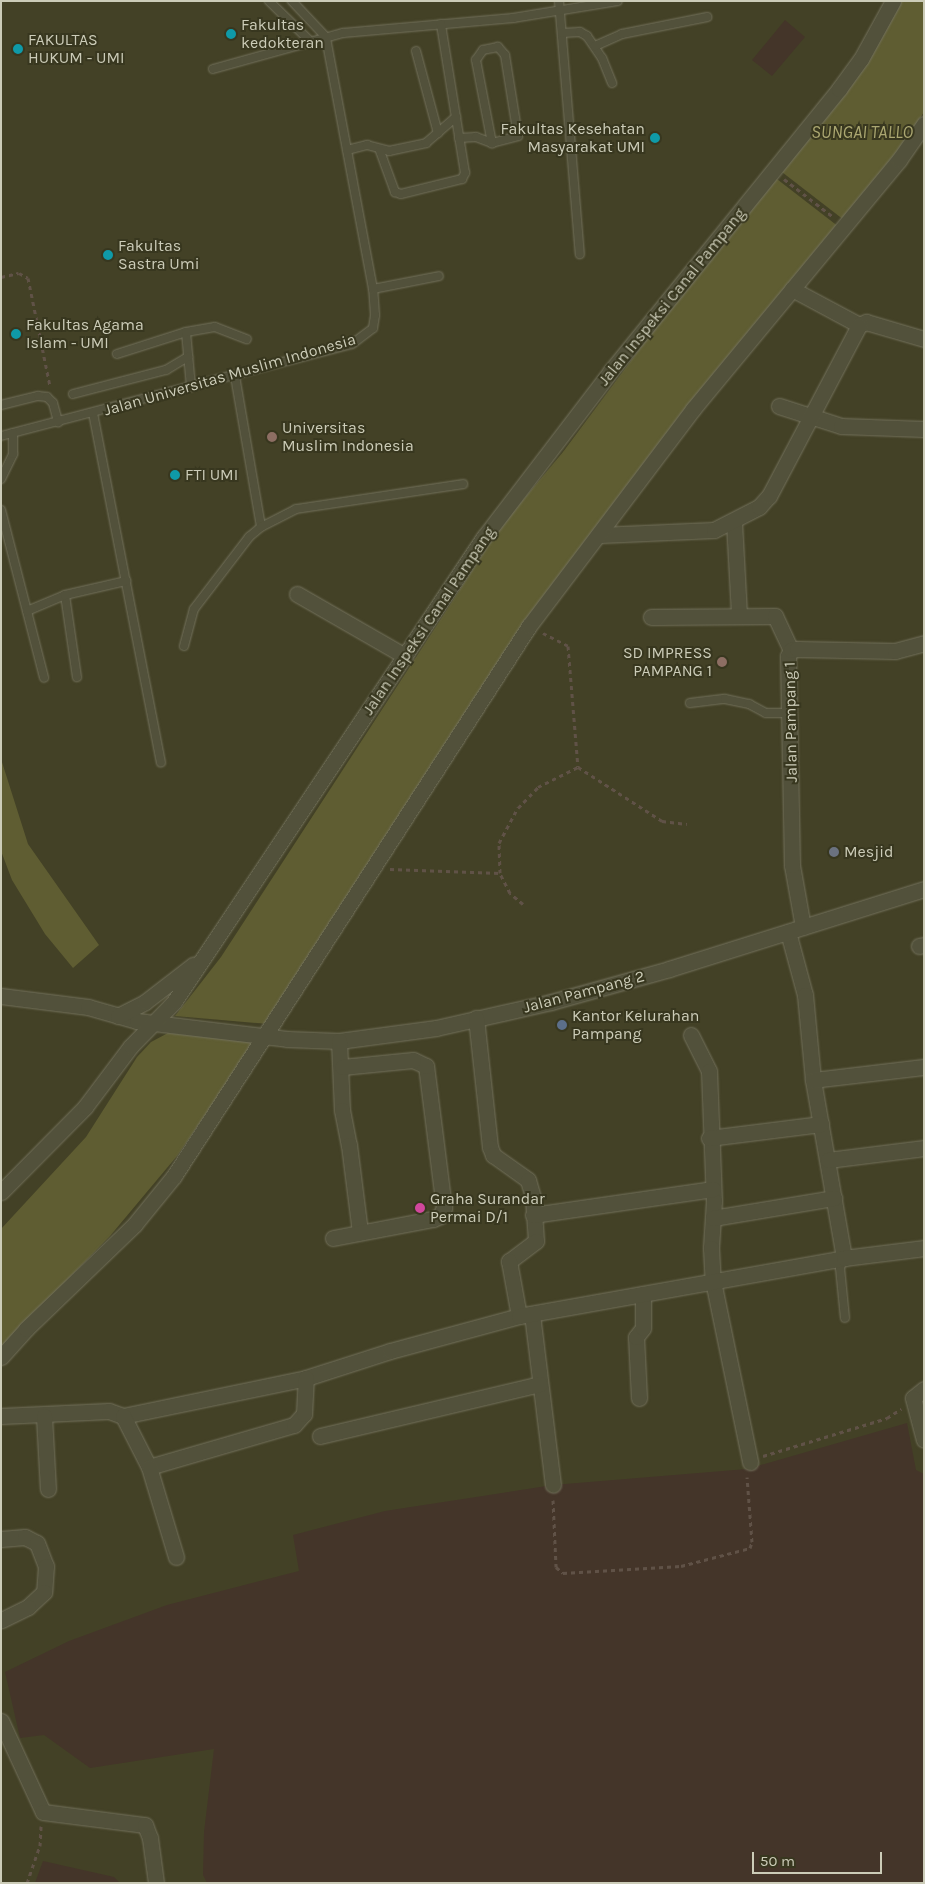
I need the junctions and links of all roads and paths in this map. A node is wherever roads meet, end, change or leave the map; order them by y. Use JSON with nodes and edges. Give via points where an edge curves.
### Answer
{"nodes":[{"id":1,"x":269,"y":1,"type":"edge"},
{"id":2,"x":292,"y":1,"type":"edge"},
{"id":3,"x":559,"y":1,"type":"edge"},
{"id":4,"x":618,"y":1,"type":"edge"},
{"id":5,"x":893,"y":1,"type":"edge"},
{"id":6,"x":560,"y":10,"type":"junction"},
{"id":7,"x":707,"y":17,"type":"dead end"},
{"id":8,"x":441,"y":24,"type":"junction"},
{"id":9,"x":562,"y":34,"type":"junction"},
{"id":10,"x":326,"y":37,"type":"junction"},
{"id":11,"x":310,"y":41,"type":"junction"},
{"id":12,"x":595,"y":46,"type":"junction"},
{"id":13,"x":416,"y":51,"type":"dead end"},
{"id":14,"x":213,"y":69,"type":"dead end"},
{"id":15,"x":612,"y":83,"type":"dead end"},
{"id":16,"x":456,"y":117,"type":"junction"},
{"id":17,"x":924,"y":124,"type":"edge"},
{"id":18,"x":438,"y":132,"type":"junction"},
{"id":19,"x":459,"y":138,"type":"junction"},
{"id":20,"x":492,"y":143,"type":"junction"},
{"id":21,"x":347,"y":150,"type":"junction"},
{"id":22,"x":380,"y":151,"type":"junction"},
{"id":23,"x":773,"y":171,"type":"junction"},
{"id":24,"x":844,"y":226,"type":"junction"},
{"id":25,"x":580,"y":254,"type":"dead end"},
{"id":26,"x":439,"y":276,"type":"dead end"},
{"id":27,"x":1,"y":277,"type":"edge"},
{"id":28,"x":373,"y":289,"type":"junction"},
{"id":29,"x":792,"y":289,"type":"junction"},
{"id":30,"x":860,"y":325,"type":"junction"},
{"id":31,"x":186,"y":332,"type":"junction"},
{"id":32,"x":247,"y":339,"type":"dead end"},
{"id":33,"x":924,"y":339,"type":"edge"},
{"id":34,"x":117,"y":354,"type":"dead end"},
{"id":35,"x":188,"y":357,"type":"junction"},
{"id":36,"x":235,"y":376,"type":"junction"},
{"id":37,"x":191,"y":387,"type":"junction"},
{"id":38,"x":73,"y":394,"type":"dead end"},
{"id":39,"x":47,"y":397,"type":"junction"},
{"id":40,"x":1,"y":405,"type":"edge"},
{"id":41,"x":779,"y":406,"type":"dead end"},
{"id":42,"x":94,"y":413,"type":"junction"},
{"id":43,"x":809,"y":416,"type":"junction"},
{"id":44,"x":58,"y":422,"type":"junction"},
{"id":45,"x":924,"y":429,"type":"edge"},
{"id":46,"x":13,"y":433,"type":"junction"},
{"id":47,"x":1,"y":436,"type":"edge"},
{"id":48,"x":1,"y":479,"type":"edge"},
{"id":49,"x":463,"y":484,"type":"dead end"},
{"id":50,"x":1,"y":510,"type":"edge"},
{"id":51,"x":734,"y":522,"type":"junction"},
{"id":52,"x":261,"y":527,"type":"junction"},
{"id":53,"x":600,"y":535,"type":"junction"},
{"id":54,"x":126,"y":581,"type":"junction"},
{"id":55,"x":297,"y":594,"type":"dead end"},
{"id":56,"x":65,"y":595,"type":"junction"},
{"id":57,"x":26,"y":611,"type":"junction"},
{"id":58,"x":739,"y":615,"type":"junction"},
{"id":59,"x":651,"y":618,"type":"dead end"},
{"id":60,"x":529,"y":626,"type":"junction"},
{"id":61,"x":924,"y":643,"type":"edge"},
{"id":62,"x":184,"y":646,"type":"dead end"},
{"id":63,"x":791,"y":650,"type":"junction"},
{"id":64,"x":405,"y":656,"type":"junction"},
{"id":65,"x":77,"y":677,"type":"dead end"},
{"id":66,"x":44,"y":678,"type":"dead end"},
{"id":67,"x":690,"y":703,"type":"dead end"},
{"id":68,"x":788,"y":713,"type":"junction"},
{"id":69,"x":161,"y":762,"type":"dead end"},
{"id":70,"x":578,"y":768,"type":"junction"},
{"id":71,"x":687,"y":824,"type":"dead end"},
{"id":72,"x":374,"y":868,"type":"junction"},
{"id":73,"x":500,"y":873,"type":"junction"},
{"id":74,"x":924,"y":889,"type":"edge"},
{"id":75,"x":523,"y":904,"type":"dead end"},
{"id":76,"x":803,"y":927,"type":"junction"},
{"id":77,"x":788,"y":932,"type":"junction"},
{"id":78,"x":204,"y":956,"type":"junction"},
{"id":79,"x":1,"y":996,"type":"edge"},
{"id":80,"x":118,"y":1016,"type":"junction"},
{"id":81,"x":476,"y":1018,"type":"junction"},
{"id":82,"x":156,"y":1023,"type":"junction"},
{"id":83,"x":262,"y":1035,"type":"junction"},
{"id":84,"x":691,"y":1035,"type":"dead end"},
{"id":85,"x":339,"y":1041,"type":"junction"},
{"id":86,"x":342,"y":1067,"type":"junction"},
{"id":87,"x":924,"y":1067,"type":"edge"},
{"id":88,"x":813,"y":1080,"type":"junction"},
{"id":89,"x":821,"y":1124,"type":"junction"},
{"id":90,"x":709,"y":1138,"type":"junction"},
{"id":91,"x":924,"y":1148,"type":"edge"},
{"id":92,"x":828,"y":1160,"type":"junction"},
{"id":93,"x":713,"y":1189,"type":"junction"},
{"id":94,"x":1,"y":1192,"type":"edge"},
{"id":95,"x":834,"y":1198,"type":"junction"},
{"id":96,"x":533,"y":1215,"type":"junction"},
{"id":97,"x":713,"y":1218,"type":"junction"},
{"id":98,"x":360,"y":1232,"type":"junction"},
{"id":99,"x":333,"y":1238,"type":"dead end"},
{"id":100,"x":924,"y":1248,"type":"edge"},
{"id":101,"x":844,"y":1258,"type":"junction"},
{"id":102,"x":713,"y":1282,"type":"junction"},
{"id":103,"x":643,"y":1294,"type":"junction"},
{"id":104,"x":526,"y":1315,"type":"junction"},
{"id":105,"x":846,"y":1318,"type":"dead end"},
{"id":106,"x":1,"y":1358,"type":"edge"},
{"id":107,"x":306,"y":1378,"type":"junction"},
{"id":108,"x":540,"y":1384,"type":"junction"},
{"id":109,"x":924,"y":1390,"type":"edge"},
{"id":110,"x":639,"y":1398,"type":"dead end"},
{"id":111,"x":900,"y":1410,"type":"dead end"},
{"id":112,"x":1,"y":1416,"type":"edge"},
{"id":113,"x":44,"y":1416,"type":"junction"},
{"id":114,"x":123,"y":1416,"type":"junction"},
{"id":115,"x":320,"y":1436,"type":"dead end"},
{"id":116,"x":924,"y":1440,"type":"edge"},
{"id":117,"x":750,"y":1462,"type":"junction"},
{"id":118,"x":149,"y":1467,"type":"junction"},
{"id":119,"x":553,"y":1485,"type":"joint"},
{"id":120,"x":48,"y":1489,"type":"dead end"},
{"id":121,"x":1,"y":1539,"type":"edge"},
{"id":122,"x":176,"y":1557,"type":"dead end"},
{"id":123,"x":1,"y":1620,"type":"edge"},
{"id":124,"x":1,"y":1721,"type":"edge"},
{"id":125,"x":43,"y":1812,"type":"junction"},
{"id":126,"x":27,"y":1883,"type":"edge"},
{"id":127,"x":156,"y":1883,"type":"edge"}],
"edges":[{"from":1,"to":11,"type":"lane"},
{"from":2,"to":10,"type":"lane"},
{"from":3,"to":6,"type":"lane"},
{"from":4,"to":6,"type":"lane"},
{"from":5,"to":23,"type":"street","name":"Jalan Inspeksi Canal Pampang","via":[[856,66]]},
{"from":6,"to":8,"type":"lane"},
{"from":6,"to":9,"type":"lane"},
{"from":7,"to":12,"type":"lane","via":[[622,34]]},
{"from":8,"to":10,"type":"lane"},
{"from":8,"to":16,"type":"lane"},
{"from":9,"to":12,"type":"lane","via":[[580,32]]},
{"from":9,"to":25,"type":"lane"},
{"from":10,"to":11,"type":"lane"},
{"from":10,"to":21,"type":"lane","name":"Jalan Universitas Muslim Indonesia"},
{"from":11,"to":14,"type":"lane"},
{"from":12,"to":15,"type":"lane"},
{"from":13,"to":18,"type":"lane"},
{"from":16,"to":18,"type":"lane"},
{"from":16,"to":19,"type":"lane"},
{"from":17,"to":24,"type":"street"},
{"from":18,"to":22,"type":"lane","via":[[426,143]]},
{"from":19,"to":20,"type":"lane","via":[[476,137]]},
{"from":19,"to":22,"type":"lane","via":[[465,173],[462,179],[400,194],[391,186]]},
{"from":20,"to":20,"type":"lane","via":[[513,139],[519,131],[505,55],[498,47],[483,50],[476,60]]},
{"from":21,"to":22,"type":"lane","via":[[367,145]]},
{"from":21,"to":28,"type":"lane","name":"Jalan Universitas Muslim Indonesia"},
{"from":23,"to":24,"type":"path"},
{"from":23,"to":64,"type":"street","name":"Jalan Inspeksi Canal Pampang","via":[[610,372],[484,537]]},
{"from":24,"to":29,"type":"street"},
{"from":26,"to":28,"type":"lane"},
{"from":27,"to":39,"type":"path","via":[[19,273],[28,278],[50,384]]},
{"from":28,"to":36,"type":"lane","name":"Jalan Universitas Muslim Indonesia","via":[[373,328],[364,337],[352,344]]},
{"from":29,"to":30,"type":"street"},
{"from":29,"to":53,"type":"street","via":[[693,410]]},
{"from":30,"to":33,"type":"street","via":[[866,322]]},
{"from":30,"to":43,"type":"street"},
{"from":31,"to":32,"type":"lane","via":[[214,327]]},
{"from":31,"to":34,"type":"lane"},
{"from":31,"to":35,"type":"lane"},
{"from":35,"to":37,"type":"lane"},
{"from":35,"to":38,"type":"lane","via":[[166,370]]},
{"from":36,"to":37,"type":"lane","name":"Jalan Universitas Muslim Indonesia"},
{"from":36,"to":52,"type":"lane"},
{"from":37,"to":42,"type":"lane","name":"Jalan Universitas Muslim Indonesia"},
{"from":39,"to":40,"type":"lane","via":[[38,396]]},
{"from":39,"to":44,"type":"lane","via":[[53,403]]},
{"from":41,"to":43,"type":"street"},
{"from":42,"to":44,"type":"lane","name":"Jalan Universitas Muslim Indonesia"},
{"from":42,"to":54,"type":"lane"},
{"from":43,"to":45,"type":"street","via":[[849,427]]},
{"from":43,"to":51,"type":"street","via":[[769,496],[759,507]]},
{"from":44,"to":46,"type":"lane","name":"Jalan Universitas Muslim Indonesia"},
{"from":46,"to":47,"type":"lane","name":"Jalan Universitas Muslim Indonesia"},
{"from":46,"to":48,"type":"lane","via":[[13,454]]},
{"from":49,"to":52,"type":"lane","via":[[296,509]]},
{"from":50,"to":57,"type":"lane"},
{"from":51,"to":53,"type":"street","via":[[714,530]]},
{"from":51,"to":58,"type":"street"},
{"from":52,"to":62,"type":"lane","via":[[194,609]]},
{"from":53,"to":60,"type":"street"},
{"from":54,"to":56,"type":"lane"},
{"from":54,"to":69,"type":"lane"},
{"from":55,"to":64,"type":"street"},
{"from":56,"to":57,"type":"lane"},
{"from":56,"to":65,"type":"lane"},
{"from":57,"to":66,"type":"lane"},
{"from":58,"to":59,"type":"street"},
{"from":58,"to":63,"type":"street","via":[[777,616]]},
{"from":60,"to":70,"type":"path","via":[[568,646]]},
{"from":60,"to":72,"type":"street"},
{"from":61,"to":63,"type":"street","name":"Jalan Pampang 1","via":[[895,651]]},
{"from":63,"to":68,"type":"street","name":"Jalan Pampang 1"},
{"from":64,"to":78,"type":"street","name":"Jalan Inspeksi Canal Pampang"},
{"from":67,"to":68,"type":"lane","via":[[732,700],[766,713]]},
{"from":68,"to":76,"type":"street","name":"Jalan Pampang 1","via":[[792,865]]},
{"from":70,"to":71,"type":"path","via":[[662,821]]},
{"from":70,"to":73,"type":"path","via":[[538,787],[518,808],[499,843]]},
{"from":72,"to":73,"type":"path"},
{"from":72,"to":83,"type":"street"},
{"from":73,"to":75,"type":"path","via":[[510,893]]},
{"from":74,"to":76,"type":"street","name":"Jalan Pampang 2"},
{"from":76,"to":77,"type":"street","name":"Jalan Pampang 2"},
{"from":77,"to":81,"type":"street","name":"Jalan Pampang 2","via":[[632,979]]},
{"from":77,"to":88,"type":"street","via":[[805,996]]},
{"from":78,"to":80,"type":"street","via":[[145,1002]]},
{"from":78,"to":82,"type":"street","name":"Jalan Inspeksi Canal Pampang"},
{"from":79,"to":80,"type":"street","name":"Jalan Pampang 2","via":[[64,1003]]},
{"from":80,"to":82,"type":"street","name":"Jalan Pampang 2"},
{"from":81,"to":85,"type":"street","name":"Jalan Pampang 2","via":[[436,1028]]},
{"from":81,"to":96,"type":"street","via":[[490,1146],[493,1154],[528,1180]]},
{"from":82,"to":83,"type":"street","name":"Jalan Pampang 2"},
{"from":82,"to":94,"type":"street","name":"Jalan Inspeksi Canal Pampang","via":[[131,1046],[85,1107]]},
{"from":83,"to":85,"type":"street","name":"Jalan Pampang 2"},
{"from":83,"to":106,"type":"street","via":[[159,1195],[135,1224],[26,1329]]},
{"from":84,"to":90,"type":"street","via":[[709,1071]]},
{"from":85,"to":86,"type":"street"},
{"from":86,"to":98,"type":"street","via":[[342,1110]]},
{"from":86,"to":98,"type":"street","via":[[413,1060],[426,1066],[430,1080],[443,1212],[433,1219]]},
{"from":87,"to":88,"type":"street"},
{"from":88,"to":89,"type":"street"},
{"from":89,"to":90,"type":"street"},
{"from":89,"to":92,"type":"street"},
{"from":90,"to":93,"type":"street"},
{"from":91,"to":92,"type":"street"},
{"from":92,"to":95,"type":"street"},
{"from":93,"to":96,"type":"street"},
{"from":93,"to":97,"type":"street"},
{"from":95,"to":97,"type":"street"},
{"from":95,"to":101,"type":"street"},
{"from":96,"to":104,"type":"street","via":[[536,1241],[509,1261]]},
{"from":97,"to":102,"type":"street"},
{"from":98,"to":99,"type":"street"},
{"from":100,"to":101,"type":"street"},
{"from":101,"to":102,"type":"street"},
{"from":101,"to":105,"type":"lane","via":[[840,1268]]},
{"from":102,"to":103,"type":"street"},
{"from":102,"to":117,"type":"street"},
{"from":103,"to":104,"type":"street"},
{"from":103,"to":110,"type":"street","via":[[643,1328],[636,1337]]},
{"from":104,"to":107,"type":"street","via":[[390,1351]]},
{"from":104,"to":108,"type":"street"},
{"from":107,"to":114,"type":"street"},
{"from":107,"to":118,"type":"street","via":[[304,1414],[294,1426]]},
{"from":108,"to":115,"type":"street"},
{"from":108,"to":119,"type":"street"},
{"from":109,"to":116,"type":"street","via":[[913,1398]]},
{"from":111,"to":117,"type":"path","via":[[887,1418]]},
{"from":112,"to":113,"type":"street"},
{"from":113,"to":114,"type":"street","via":[[109,1411]]},
{"from":113,"to":120,"type":"street"},
{"from":114,"to":118,"type":"street"},
{"from":117,"to":119,"type":"path","via":[[747,1469],[750,1548],[681,1566],[563,1572],[556,1566]]},
{"from":118,"to":122,"type":"street"},
{"from":121,"to":123,"type":"street","via":[[25,1537],[37,1543],[46,1566],[44,1592],[28,1607]]},
{"from":124,"to":125,"type":"street"},
{"from":125,"to":126,"type":"path","via":[[40,1846]]},
{"from":125,"to":127,"type":"street","via":[[146,1825]]}]}
